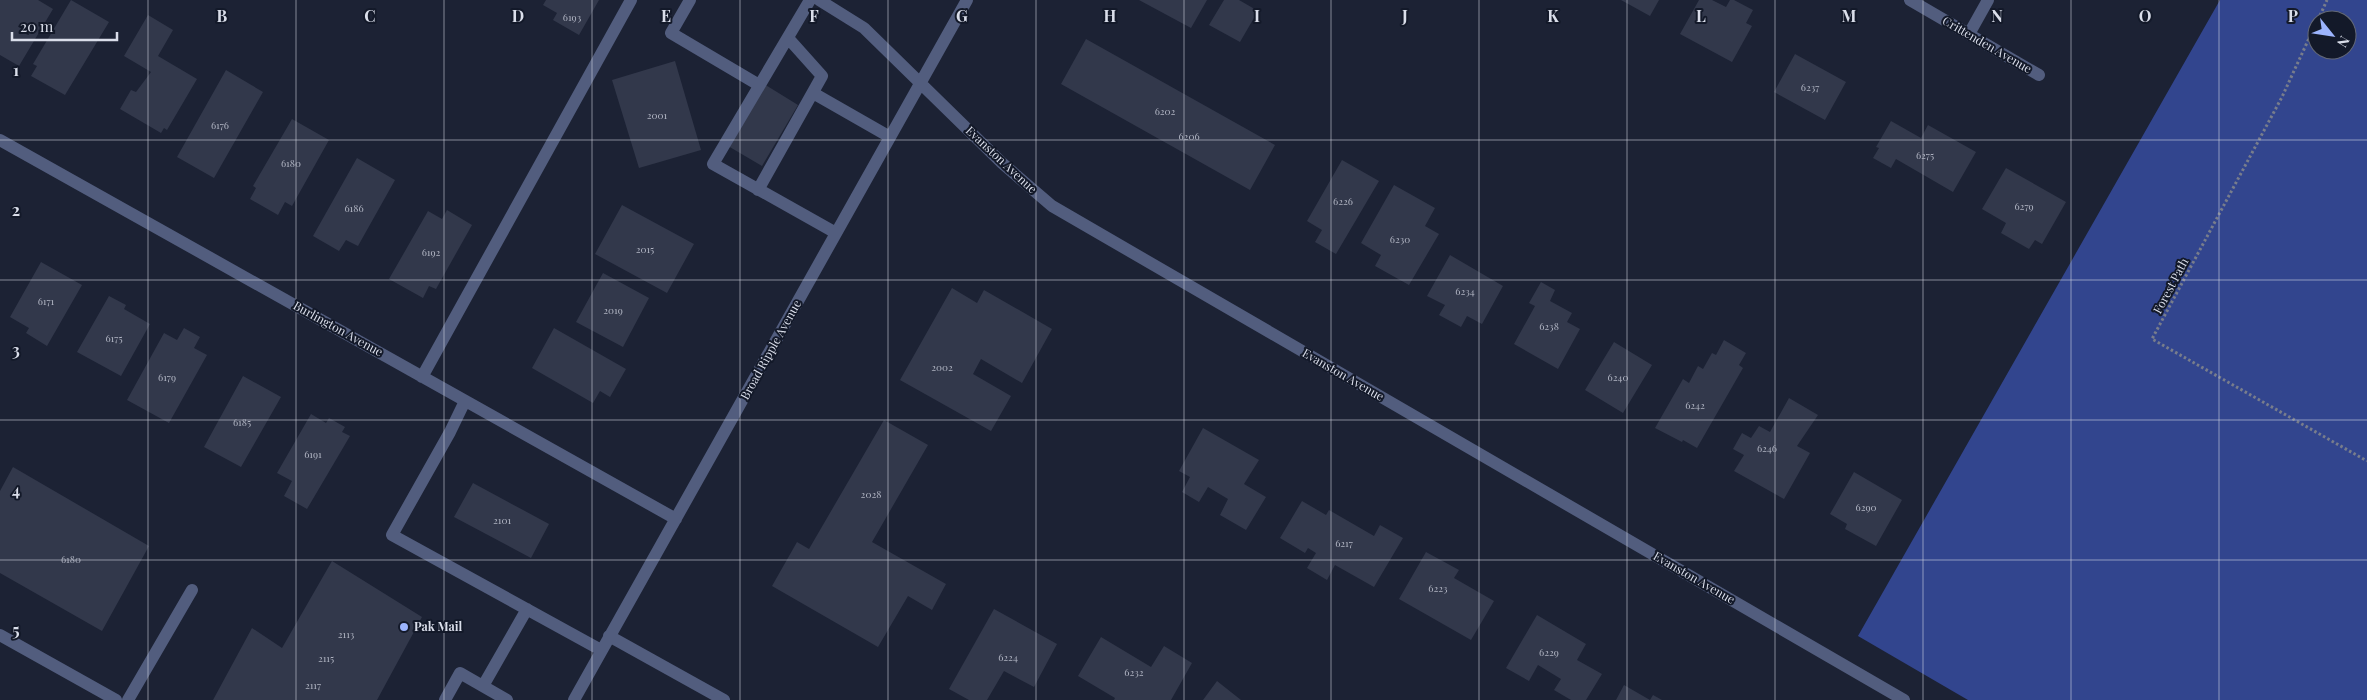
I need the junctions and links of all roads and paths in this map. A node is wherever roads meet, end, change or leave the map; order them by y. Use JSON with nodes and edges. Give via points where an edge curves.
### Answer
{"nodes":[{"id":1,"x":631,"y":0,"type":"edge"},
{"id":2,"x":690,"y":0,"type":"edge"},
{"id":3,"x":810,"y":0,"type":"edge"},
{"id":4,"x":819,"y":0,"type":"edge"},
{"id":5,"x":967,"y":0,"type":"edge"},
{"id":6,"x":1910,"y":0,"type":"edge"},
{"id":7,"x":1988,"y":0,"type":"edge"},
{"id":8,"x":1969,"y":34,"type":"junction"},
{"id":9,"x":788,"y":38,"type":"junction"},
{"id":10,"x":2307,"y":43,"type":"edge"},
{"id":11,"x":2039,"y":75,"type":"dead end"},
{"id":12,"x":921,"y":83,"type":"junction"},
{"id":13,"x":759,"y":84,"type":"junction"},
{"id":14,"x":812,"y":93,"type":"junction"},
{"id":15,"x":890,"y":137,"type":"junction"},
{"id":16,"x":0,"y":140,"type":"edge"},
{"id":17,"x":758,"y":190,"type":"junction"},
{"id":18,"x":836,"y":233,"type":"junction"},
{"id":19,"x":422,"y":377,"type":"junction"},
{"id":20,"x":464,"y":401,"type":"junction"},
{"id":21,"x":2367,"y":461,"type":"edge"},
{"id":22,"x":676,"y":519,"type":"junction"},
{"id":23,"x":192,"y":590,"type":"dead end"},
{"id":24,"x":527,"y":610,"type":"junction"},
{"id":25,"x":0,"y":635,"type":"edge"},
{"id":26,"x":609,"y":636,"type":"junction"},
{"id":27,"x":601,"y":650,"type":"junction"},
{"id":28,"x":483,"y":686,"type":"junction"},
{"id":29,"x":116,"y":700,"type":"edge"},
{"id":30,"x":128,"y":700,"type":"edge"},
{"id":31,"x":445,"y":700,"type":"edge"},
{"id":32,"x":507,"y":700,"type":"edge"},
{"id":33,"x":574,"y":700,"type":"edge"},
{"id":34,"x":724,"y":700,"type":"edge"},
{"id":35,"x":1904,"y":700,"type":"edge"}],
"edges":[{"from":1,"to":19,"type":"street"},
{"from":2,"to":13,"type":"street","via":[[671,34]]},
{"from":3,"to":9,"type":"street"},
{"from":4,"to":12,"type":"street","name":"Evanston Avenue","via":[[864,28]]},
{"from":5,"to":12,"type":"street","name":"Broad Ripple Avenue"},
{"from":6,"to":8,"type":"street","name":"Crittenden Avenue"},
{"from":7,"to":8,"type":"street"},
{"from":8,"to":11,"type":"street","name":"Crittenden Avenue"},
{"from":9,"to":13,"type":"street"},
{"from":9,"to":14,"type":"street","via":[[822,76]]},
{"from":10,"to":21,"type":"path","name":"Forest Path","via":[[2282,97],[2152,339]]},
{"from":12,"to":15,"type":"street","name":"Broad Ripple Avenue"},
{"from":12,"to":35,"type":"street","name":"Evanston Avenue","via":[[1002,163],[1052,206]]},
{"from":13,"to":17,"type":"street","via":[[713,164]]},
{"from":14,"to":15,"type":"street"},
{"from":14,"to":17,"type":"street"},
{"from":15,"to":18,"type":"street","name":"Broad Ripple Avenue"},
{"from":16,"to":19,"type":"street","name":"Burlington Avenue"},
{"from":17,"to":18,"type":"street"},
{"from":18,"to":22,"type":"street","name":"Broad Ripple Avenue"},
{"from":19,"to":20,"type":"street","name":"Burlington Avenue"},
{"from":20,"to":22,"type":"street","name":"Burlington Avenue"},
{"from":20,"to":24,"type":"street","via":[[392,535]]},
{"from":22,"to":26,"type":"street","name":"Broad Ripple Avenue"},
{"from":23,"to":30,"type":"street"},
{"from":24,"to":27,"type":"street"},
{"from":24,"to":28,"type":"street"},
{"from":25,"to":29,"type":"street"},
{"from":26,"to":27,"type":"street","name":"Broad Ripple Avenue"},
{"from":26,"to":34,"type":"street"},
{"from":27,"to":33,"type":"street","name":"Broad Ripple Avenue"},
{"from":28,"to":31,"type":"street","via":[[460,673]]},
{"from":28,"to":32,"type":"street"}]}
